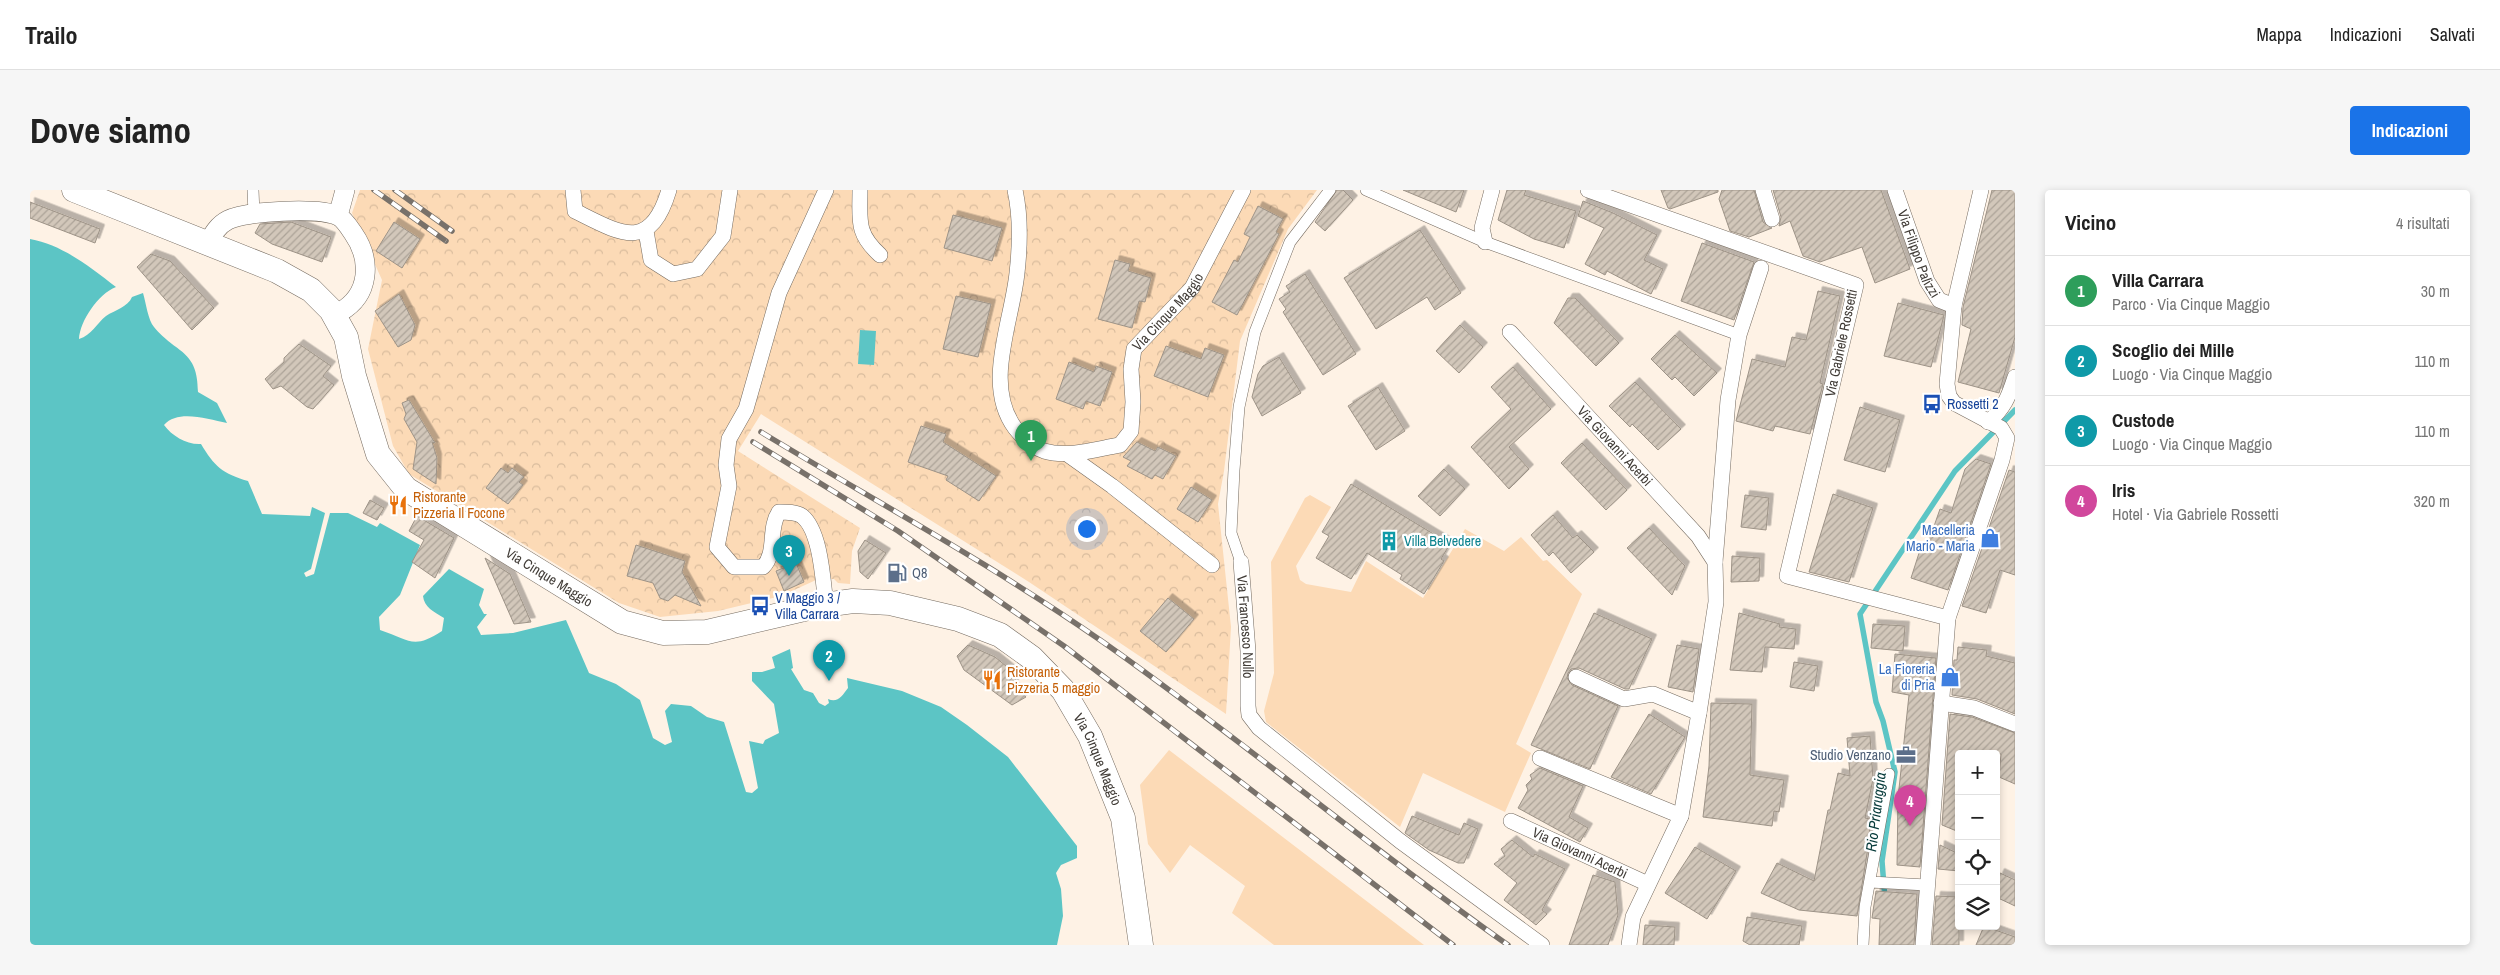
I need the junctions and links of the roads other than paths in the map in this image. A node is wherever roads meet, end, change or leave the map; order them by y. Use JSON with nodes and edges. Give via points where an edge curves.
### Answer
{"nodes":[{"id":1,"x":74,"y":190,"type":"edge"},
{"id":2,"x":253,"y":190,"type":"edge"},
{"id":3,"x":345,"y":190,"type":"edge"},
{"id":4,"x":573,"y":190,"type":"edge"},
{"id":5,"x":669,"y":190,"type":"edge"},
{"id":6,"x":730,"y":190,"type":"edge"},
{"id":7,"x":816,"y":190,"type":"edge"},
{"id":8,"x":826,"y":190,"type":"edge"},
{"id":9,"x":860,"y":190,"type":"edge"},
{"id":10,"x":1015,"y":190,"type":"edge"},
{"id":11,"x":1243,"y":190,"type":"edge"},
{"id":12,"x":1330,"y":190,"type":"edge"},
{"id":13,"x":1366,"y":190,"type":"edge"},
{"id":14,"x":1492,"y":190,"type":"edge"},
{"id":15,"x":1588,"y":190,"type":"edge"},
{"id":16,"x":1763,"y":190,"type":"edge"},
{"id":17,"x":1895,"y":190,"type":"edge"},
{"id":18,"x":1981,"y":190,"type":"edge"},
{"id":19,"x":254,"y":214,"type":"junction"},
{"id":20,"x":813,"y":215,"type":"junction"},
{"id":21,"x":338,"y":216,"type":"junction"},
{"id":22,"x":1772,"y":219,"type":"dead end"},
{"id":23,"x":646,"y":231,"type":"junction"},
{"id":24,"x":1485,"y":242,"type":"junction"},
{"id":25,"x":208,"y":243,"type":"junction"},
{"id":26,"x":880,"y":255,"type":"dead end"},
{"id":27,"x":1761,"y":268,"type":"dead end"},
{"id":28,"x":1954,"y":306,"type":"junction"},
{"id":29,"x":336,"y":311,"type":"junction"},
{"id":30,"x":1510,"y":332,"type":"dead end"},
{"id":31,"x":1738,"y":336,"type":"junction"},
{"id":32,"x":2015,"y":377,"type":"edge"},
{"id":33,"x":2000,"y":430,"type":"edge"},
{"id":34,"x":1067,"y":454,"type":"junction"},
{"id":35,"x":1240,"y":562,"type":"joint"},
{"id":36,"x":1716,"y":562,"type":"junction"},
{"id":37,"x":1212,"y":565,"type":"dead end"},
{"id":38,"x":826,"y":605,"type":"junction"},
{"id":39,"x":1948,"y":618,"type":"junction"},
{"id":40,"x":1576,"y":677,"type":"dead end"},
{"id":41,"x":1941,"y":703,"type":"junction"},
{"id":42,"x":1699,"y":713,"type":"junction"},
{"id":43,"x":2015,"y":724,"type":"edge"},
{"id":44,"x":1540,"y":758,"type":"dead end"},
{"id":45,"x":1889,"y":774,"type":"dead end"},
{"id":46,"x":1681,"y":816,"type":"junction"},
{"id":47,"x":1511,"y":821,"type":"dead end"},
{"id":48,"x":1871,"y":882,"type":"junction"},
{"id":49,"x":1648,"y":884,"type":"junction"},
{"id":50,"x":1927,"y":885,"type":"junction"},
{"id":51,"x":1141,"y":945,"type":"edge"},
{"id":52,"x":1542,"y":945,"type":"edge"},
{"id":53,"x":1629,"y":945,"type":"edge"},
{"id":54,"x":1863,"y":945,"type":"edge"},
{"id":55,"x":1923,"y":945,"type":"edge"}],
"edges":[{"from":1,"to":25,"type":"main road","name":"Via Cinque Maggio"},
{"from":2,"to":19,"type":"street"},
{"from":3,"to":21,"type":"street"},
{"from":4,"to":23,"type":"street","via":[[575,211],[628,233]]},
{"from":5,"to":23,"type":"street","via":[[663,211]]},
{"from":6,"to":23,"type":"street","via":[[723,236],[698,269],[673,274],[651,260]]},
{"from":7,"to":20,"type":"street"},
{"from":8,"to":20,"type":"street"},
{"from":9,"to":26,"type":"street","via":[[859,226],[870,246]]},
{"from":10,"to":34,"type":"street","name":"Via Cinque Maggio","via":[[1019,209],[1017,273],[999,375],[1000,394],[1005,414],[1024,440],[1044,451]]},
{"from":11,"to":34,"type":"street","name":"Via Cinque Maggio","via":[[1192,288],[1134,349],[1131,431],[1120,445]]},
{"from":12,"to":35,"type":"street","name":"Via Francesco Nullo","via":[[1290,242],[1255,332],[1239,407],[1230,533]]},
{"from":13,"to":24,"type":"street"},
{"from":14,"to":24,"type":"street","via":[[1482,228]]},
{"from":15,"to":39,"type":"street","name":"Via Gabriele Rossetti","via":[[1856,285],[1787,576]]},
{"from":16,"to":22,"type":"street"},
{"from":17,"to":28,"type":"street","name":"Via Filippo Palizzi","via":[[1926,281],[1939,300]]},
{"from":18,"to":28,"type":"street"},
{"from":19,"to":21,"type":"street","via":[[312,210]]},
{"from":19,"to":25,"type":"street","via":[[228,220],[215,230]]},
{"from":20,"to":38,"type":"street","via":[[779,293],[746,409],[729,439],[726,465],[729,486],[718,547],[734,567],[763,567],[769,561],[774,519],[780,512],[792,512],[802,517],[818,542]]},
{"from":21,"to":29,"type":"street","via":[[361,244],[366,272],[362,293],[351,306]]},
{"from":24,"to":31,"type":"street"},
{"from":25,"to":29,"type":"main road","name":"Via Cinque Maggio","via":[[277,271],[311,290]]},
{"from":27,"to":31,"type":"street"},
{"from":28,"to":33,"type":"street","via":[[1946,384],[1949,396],[1954,403]]},
{"from":29,"to":38,"type":"main road","name":"Via Cinque Maggio","via":[[378,454],[406,489],[622,622],[663,633],[707,632]]},
{"from":30,"to":36,"type":"street","name":"Via Giovanni Acerbi","via":[[1698,536]]},
{"from":31,"to":36,"type":"street","via":[[1728,400]]},
{"from":32,"to":33,"type":"street","via":[[1999,412]]},
{"from":33,"to":39,"type":"street","via":[[2002,460]]},
{"from":34,"to":37,"type":"street","name":"Via Cinque Maggio"},
{"from":35,"to":52,"type":"street","name":"Via Francesco Nullo","via":[[1248,651],[1249,715],[1259,728],[1400,841]]},
{"from":36,"to":42,"type":"street","via":[[1716,602]]},
{"from":38,"to":51,"type":"main road","name":"Via Cinque Maggio","via":[[853,601],[890,603],[958,619],[1000,635],[1032,658],[1063,690],[1090,736],[1123,818]]},
{"from":39,"to":41,"type":"street"},
{"from":40,"to":42,"type":"street","via":[[1624,699],[1653,694]]},
{"from":41,"to":43,"type":"street","via":[[1974,708]]},
{"from":41,"to":50,"type":"street"},
{"from":42,"to":46,"type":"street"},
{"from":44,"to":46,"type":"street"},
{"from":45,"to":48,"type":"street"},
{"from":46,"to":49,"type":"street"},
{"from":47,"to":49,"type":"street","name":"Via Giovanni Acerbi"},
{"from":48,"to":50,"type":"street"},
{"from":48,"to":54,"type":"street","via":[[1865,907]]},
{"from":49,"to":53,"type":"street","via":[[1633,918]]},
{"from":50,"to":55,"type":"street"}]}
